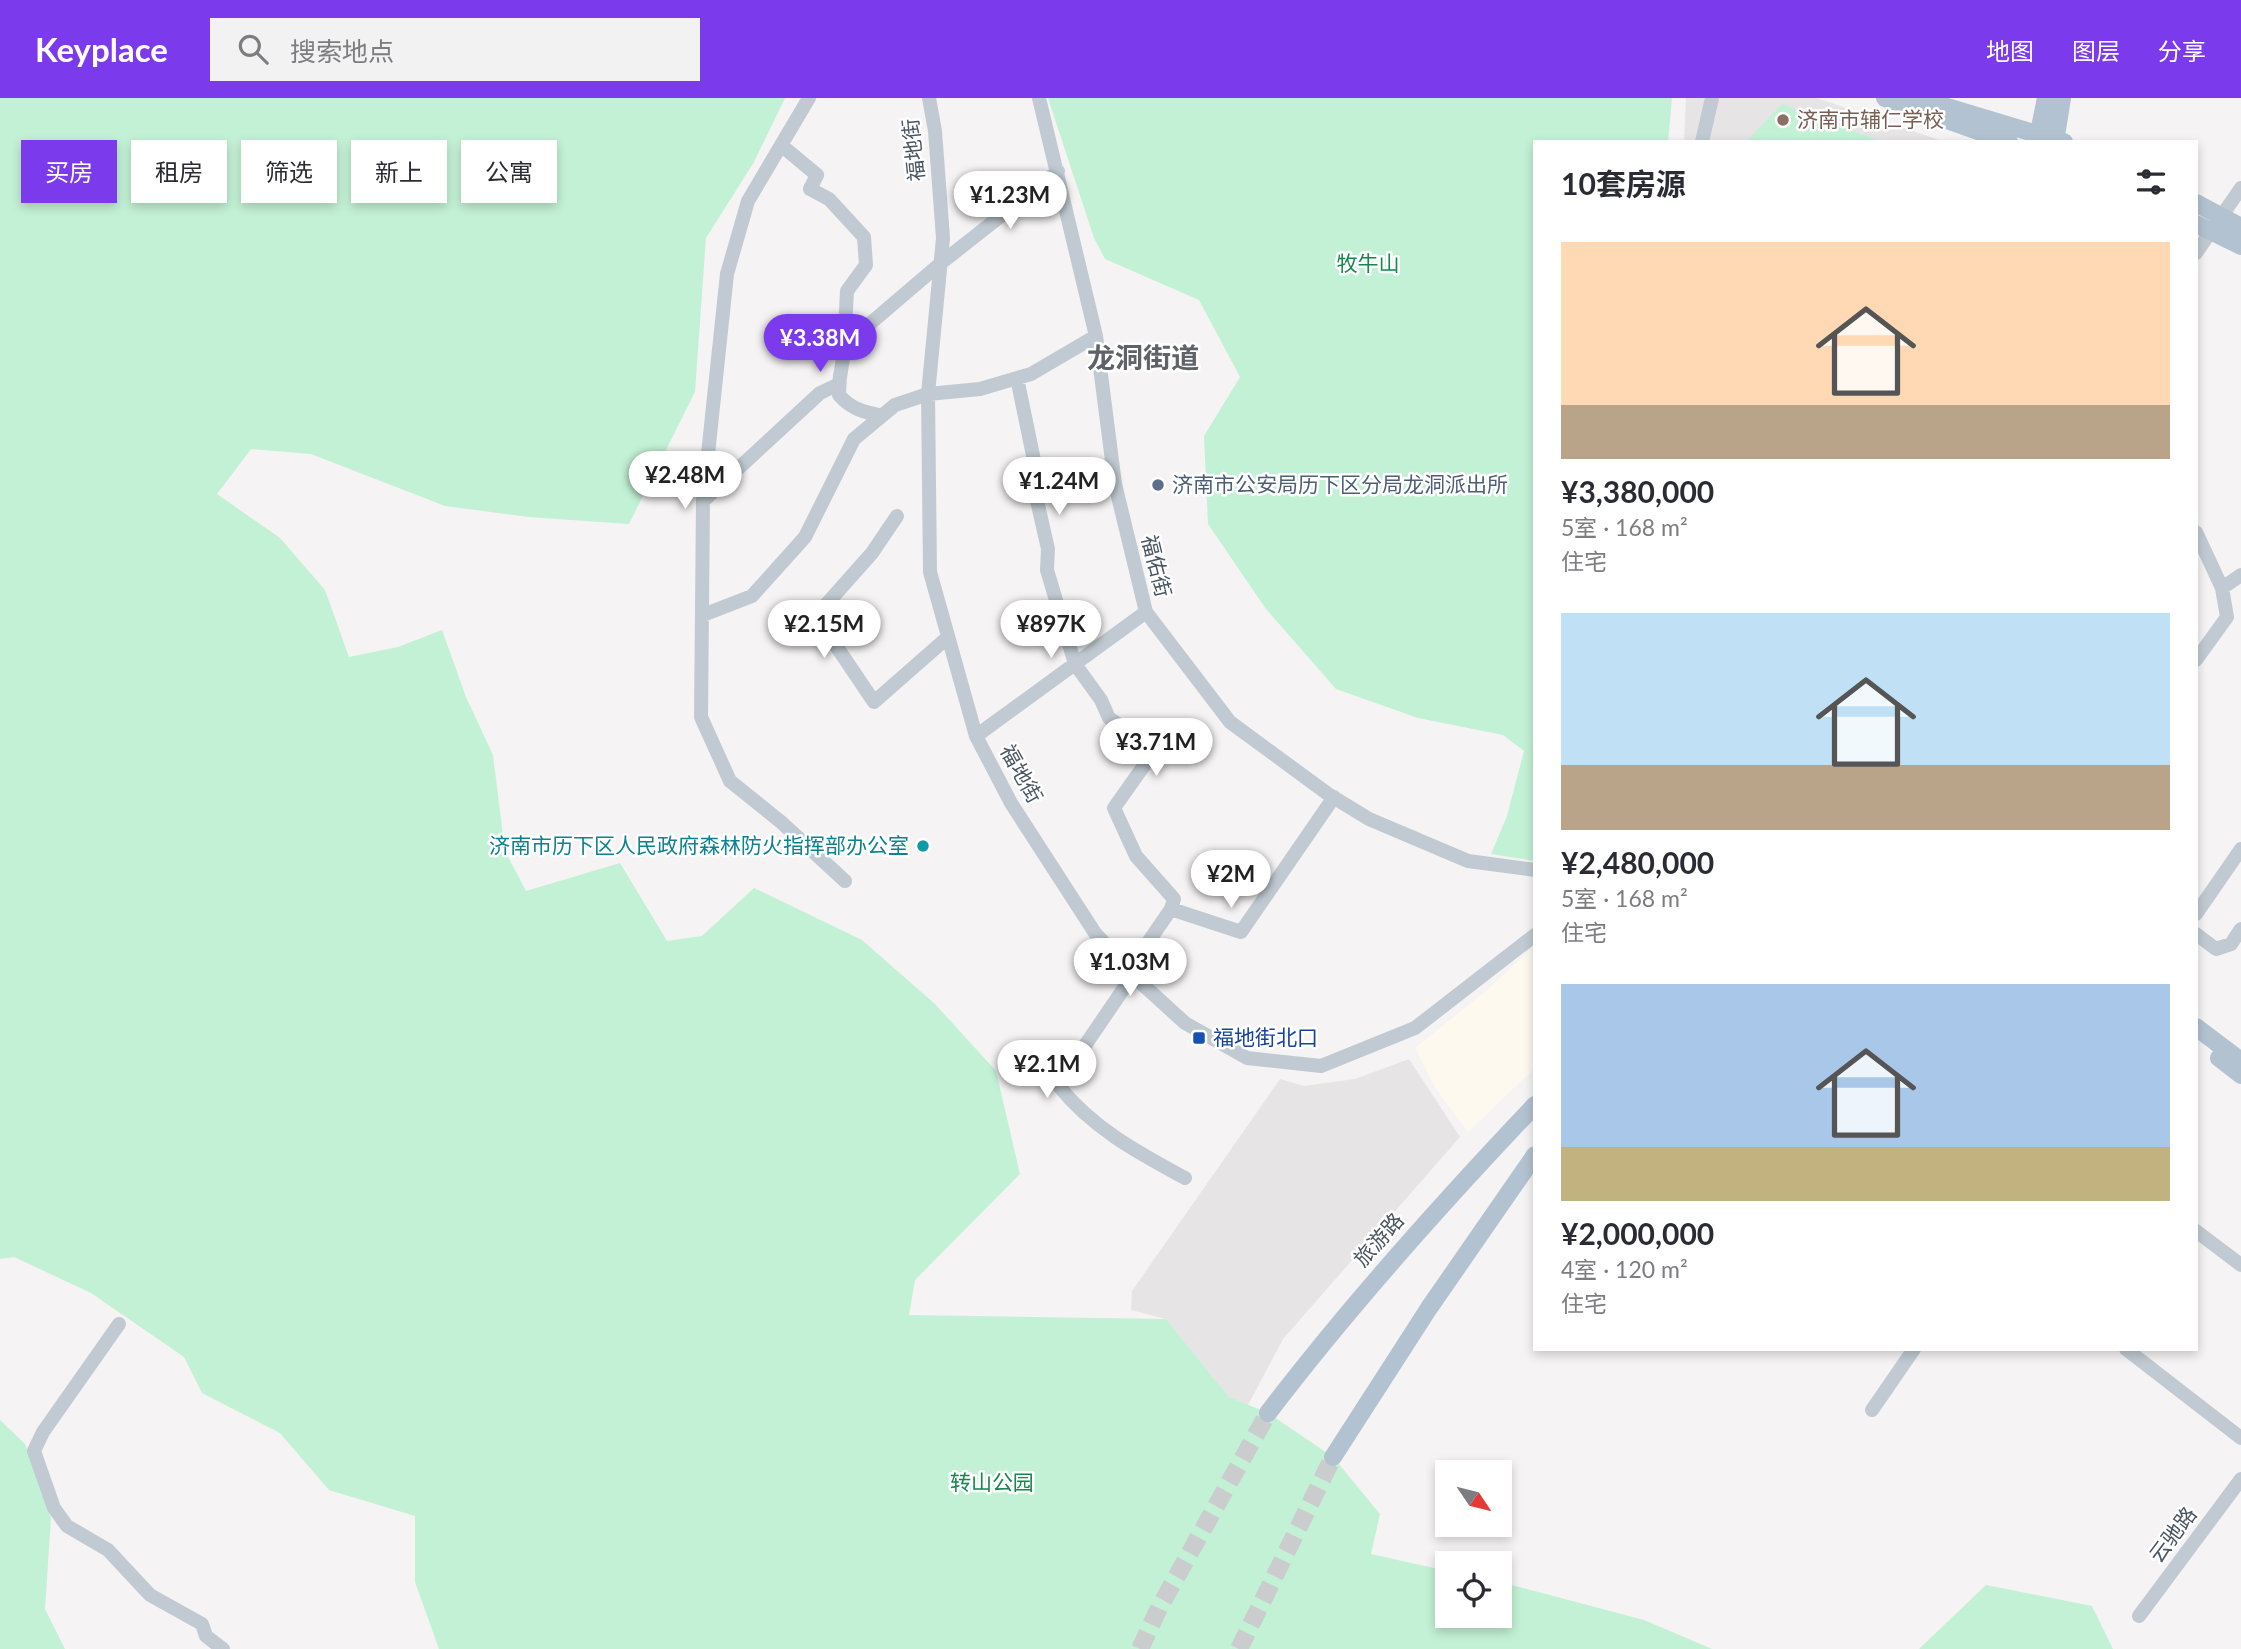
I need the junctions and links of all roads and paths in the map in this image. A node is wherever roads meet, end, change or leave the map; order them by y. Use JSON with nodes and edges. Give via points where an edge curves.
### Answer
{"nodes":[{"id":1,"x":809,"y":98,"type":"edge"},
{"id":2,"x":929,"y":98,"type":"edge"},
{"id":3,"x":1039,"y":98,"type":"edge"},
{"id":4,"x":1712,"y":98,"type":"edge"},
{"id":5,"x":1885,"y":98,"type":"edge"},
{"id":6,"x":1917,"y":98,"type":"edge"},
{"id":7,"x":2046,"y":98,"type":"edge"},
{"id":8,"x":2062,"y":98,"type":"edge"},
{"id":9,"x":1702,"y":140,"type":"edge"},
{"id":10,"x":2003,"y":140,"type":"edge"},
{"id":11,"x":2050,"y":140,"type":"edge"},
{"id":12,"x":782,"y":145,"type":"junction"},
{"id":13,"x":1058,"y":171,"type":"junction"},
{"id":14,"x":2241,"y":188,"type":"edge"},
{"id":15,"x":2198,"y":206,"type":"edge"},
{"id":16,"x":2209,"y":224,"type":"edge"},
{"id":17,"x":2241,"y":227,"type":"edge"},
{"id":18,"x":2241,"y":246,"type":"edge"},
{"id":19,"x":2198,"y":249,"type":"edge"},
{"id":20,"x":940,"y":263,"type":"junction"},
{"id":21,"x":1096,"y":336,"type":"junction"},
{"id":22,"x":845,"y":345,"type":"junction"},
{"id":23,"x":1017,"y":378,"type":"junction"},
{"id":24,"x":839,"y":384,"type":"junction"},
{"id":25,"x":928,"y":394,"type":"junction"},
{"id":26,"x":881,"y":416,"type":"junction"},
{"id":27,"x":703,"y":501,"type":"junction"},
{"id":28,"x":897,"y":516,"type":"dead end"},
{"id":29,"x":2198,"y":536,"type":"edge"},
{"id":30,"x":2241,"y":575,"type":"edge"},
{"id":31,"x":2222,"y":589,"type":"junction"},
{"id":32,"x":1146,"y":612,"type":"junction"},
{"id":33,"x":703,"y":615,"type":"junction"},
{"id":34,"x":2227,"y":617,"type":"junction"},
{"id":35,"x":2241,"y":624,"type":"edge"},
{"id":36,"x":948,"y":636,"type":"junction"},
{"id":37,"x":2198,"y":657,"type":"edge"},
{"id":38,"x":1075,"y":664,"type":"junction"},
{"id":39,"x":976,"y":736,"type":"junction"},
{"id":40,"x":1334,"y":797,"type":"junction"},
{"id":41,"x":2241,"y":849,"type":"edge"},
{"id":42,"x":1533,"y":870,"type":"edge"},
{"id":43,"x":845,"y":881,"type":"dead end"},
{"id":44,"x":1171,"y":909,"type":"junction"},
{"id":45,"x":2198,"y":911,"type":"edge"},
{"id":46,"x":2241,"y":929,"type":"edge"},
{"id":47,"x":1533,"y":937,"type":"edge"},
{"id":48,"x":2199,"y":942,"type":"edge"},
{"id":49,"x":1131,"y":973,"type":"junction"},
{"id":50,"x":2198,"y":1029,"type":"edge"},
{"id":51,"x":2198,"y":1043,"type":"edge"},
{"id":52,"x":2241,"y":1061,"type":"edge"},
{"id":53,"x":2241,"y":1076,"type":"edge"},
{"id":54,"x":1533,"y":1107,"type":"edge"},
{"id":55,"x":1533,"y":1158,"type":"edge"},
{"id":56,"x":1185,"y":1178,"type":"dead end"},
{"id":57,"x":2199,"y":1238,"type":"edge"},
{"id":58,"x":2241,"y":1265,"type":"edge"},
{"id":59,"x":120,"y":1324,"type":"dead end"},
{"id":60,"x":1913,"y":1351,"type":"edge"},
{"id":61,"x":2129,"y":1351,"type":"edge"},
{"id":62,"x":1872,"y":1410,"type":"dead end"},
{"id":63,"x":1268,"y":1413,"type":"tunnel mouth"},
{"id":64,"x":2241,"y":1438,"type":"edge"},
{"id":65,"x":1333,"y":1457,"type":"tunnel mouth"},
{"id":66,"x":2241,"y":1479,"type":"edge"},
{"id":67,"x":2139,"y":1616,"type":"dead end"},
{"id":68,"x":223,"y":1649,"type":"edge"}],
"edges":[{"from":1,"to":12,"type":"street"},
{"from":2,"to":20,"type":"street","name":"福地街","via":[[943,238]]},
{"from":3,"to":13,"type":"street","name":"福佑街"},
{"from":4,"to":9,"type":"street"},
{"from":5,"to":10,"type":"main road"},
{"from":6,"to":11,"type":"main road"},
{"from":7,"to":11,"type":"main road"},
{"from":8,"to":11,"type":"main road"},
{"from":12,"to":22,"type":"street","via":[[817,174],[810,189],[829,199],[864,237],[866,265],[847,291]]},
{"from":12,"to":27,"type":"street","via":[[748,201],[727,274]]},
{"from":13,"to":20,"type":"street"},
{"from":13,"to":21,"type":"street","name":"福佑街"},
{"from":14,"to":16,"type":"street"},
{"from":15,"to":16,"type":"main road"},
{"from":16,"to":17,"type":"main road"},
{"from":16,"to":18,"type":"main road"},
{"from":16,"to":19,"type":"street"},
{"from":20,"to":22,"type":"street"},
{"from":20,"to":25,"type":"street","name":"福地街"},
{"from":21,"to":23,"type":"street"},
{"from":21,"to":32,"type":"street","name":"福佑街","via":[[1115,484]]},
{"from":22,"to":24,"type":"street"},
{"from":23,"to":25,"type":"street","via":[[980,389]]},
{"from":23,"to":38,"type":"street","via":[[1035,465],[1033,483],[1048,549],[1047,570]]},
{"from":24,"to":26,"type":"street","via":[[839,395],[845,401]]},
{"from":24,"to":27,"type":"street","via":[[820,393]]},
{"from":25,"to":26,"type":"street","via":[[894,405]]},
{"from":25,"to":36,"type":"street","name":"福地街","via":[[930,572]]},
{"from":26,"to":33,"type":"street","via":[[854,439],[805,537],[752,596]]},
{"from":27,"to":33,"type":"street"},
{"from":28,"to":36,"type":"street","via":[[872,553],[816,616],[874,702]]},
{"from":29,"to":31,"type":"street"},
{"from":30,"to":31,"type":"street"},
{"from":31,"to":34,"type":"street"},
{"from":32,"to":38,"type":"street"},
{"from":32,"to":40,"type":"street","name":"福佑街","via":[[1230,722]]},
{"from":33,"to":43,"type":"street","via":[[701,717],[730,781]]},
{"from":34,"to":35,"type":"street"},
{"from":34,"to":37,"type":"street"},
{"from":36,"to":39,"type":"street","name":"福地街"},
{"from":38,"to":39,"type":"street"},
{"from":38,"to":44,"type":"street","via":[[1109,718],[1155,750],[1114,808],[1136,856],[1174,899]]},
{"from":39,"to":49,"type":"street","name":"福地街","via":[[1011,803],[1095,933]]},
{"from":40,"to":42,"type":"street","name":"福佑街","via":[[1369,819],[1468,861]]},
{"from":40,"to":44,"type":"street","via":[[1241,932]]},
{"from":41,"to":45,"type":"street"},
{"from":44,"to":49,"type":"street"},
{"from":46,"to":48,"type":"street","via":[[2231,944],[2216,949]]},
{"from":47,"to":49,"type":"street","name":"福地街","via":[[1415,1028],[1321,1066],[1247,1058],[1185,1023]]},
{"from":49,"to":56,"type":"street","via":[[1058,1085],[1092,1122]]},
{"from":50,"to":52,"type":"main road"},
{"from":51,"to":53,"type":"main road"},
{"from":54,"to":63,"type":"main road","name":"旅游路","via":[[1407,1241]]},
{"from":55,"to":65,"type":"main road"},
{"from":57,"to":58,"type":"street"},
{"from":59,"to":68,"type":"street","via":[[34,1451],[54,1508],[67,1526],[108,1550],[150,1595],[202,1624],[206,1636]]},
{"from":60,"to":62,"type":"street"},
{"from":61,"to":64,"type":"street"},
{"from":66,"to":67,"type":"street","name":"云驰路"}]}
